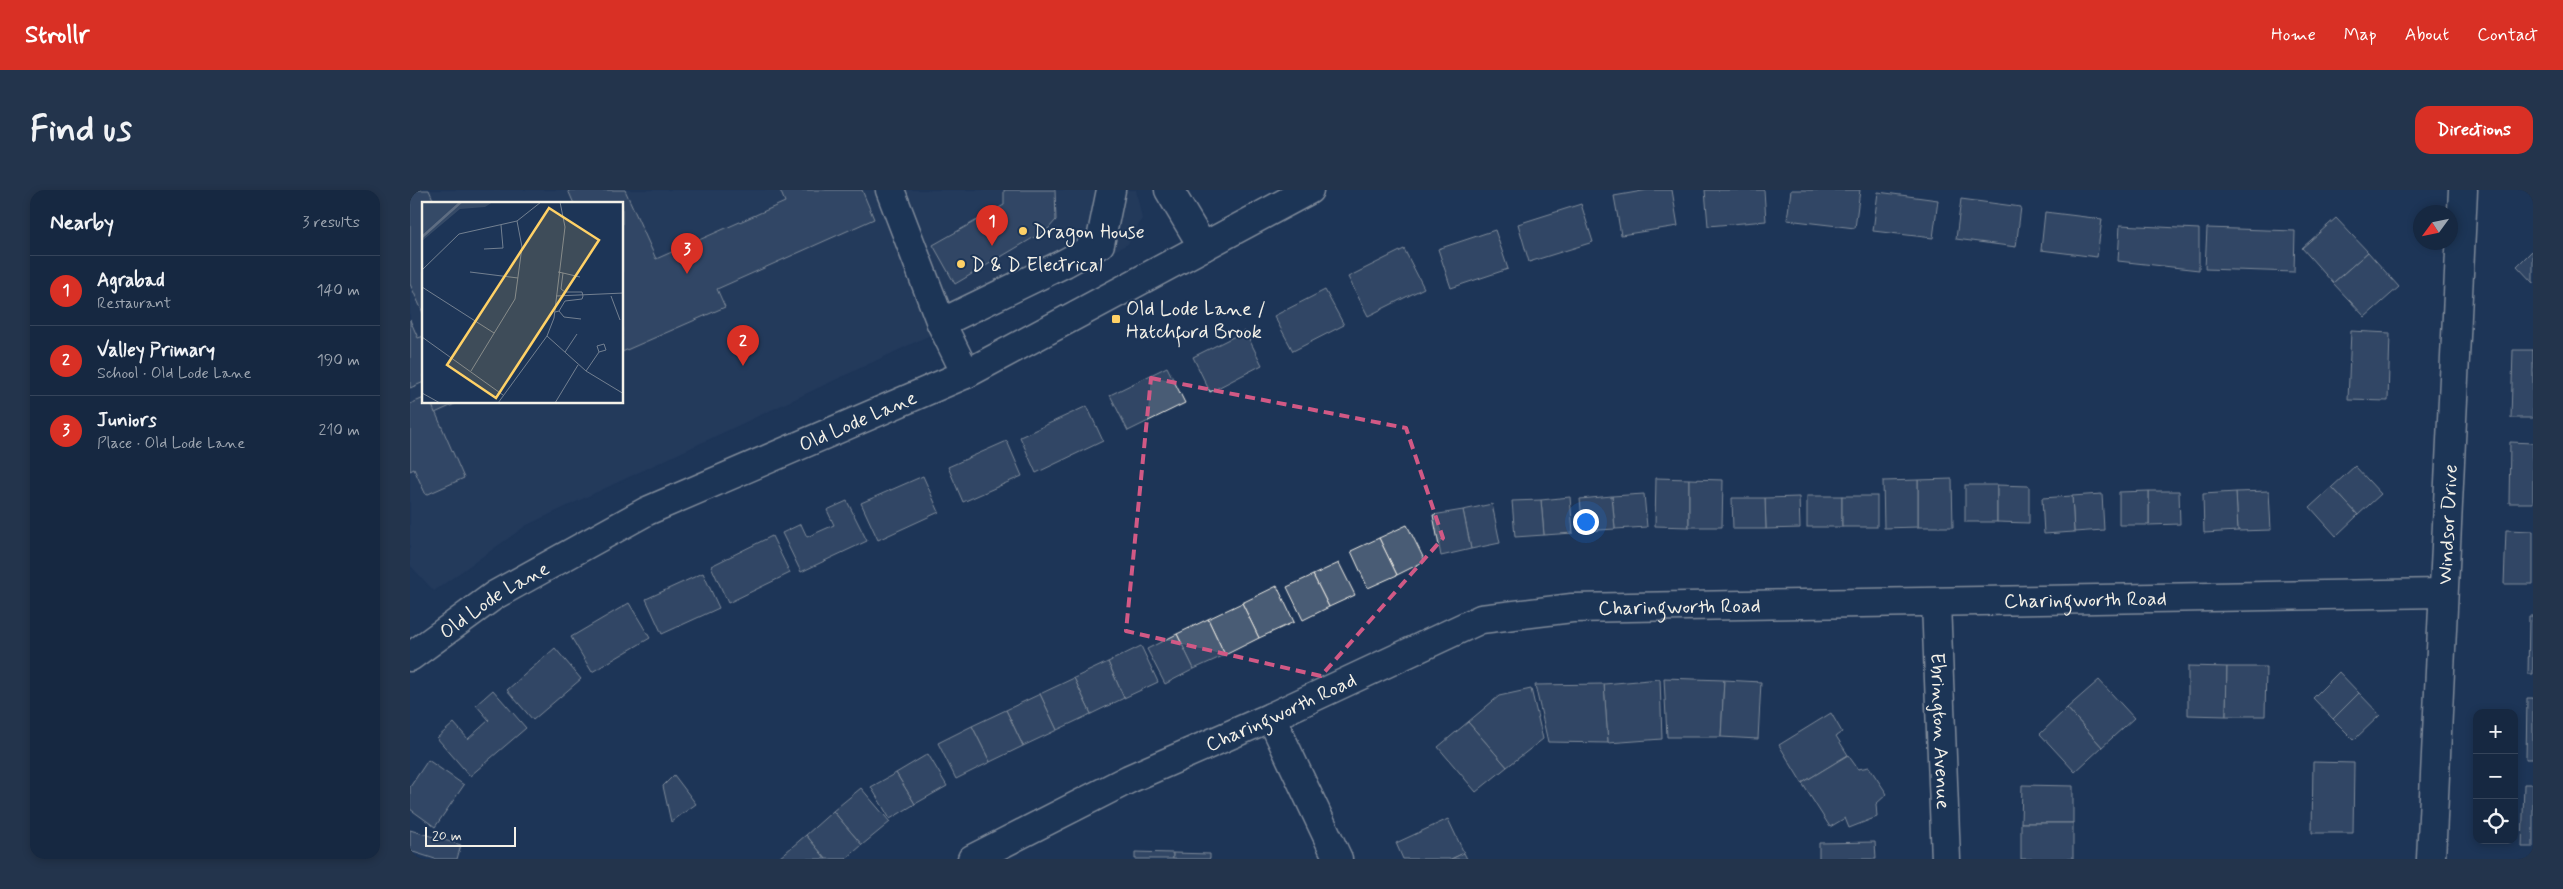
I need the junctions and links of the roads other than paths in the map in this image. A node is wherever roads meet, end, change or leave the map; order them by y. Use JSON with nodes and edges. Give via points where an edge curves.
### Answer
{"nodes":[{"id":1,"x":890,"y":190,"type":"edge"},
{"id":2,"x":1111,"y":190,"type":"edge"},
{"id":3,"x":1169,"y":190,"type":"edge"},
{"id":4,"x":1309,"y":190,"type":"edge"},
{"id":5,"x":2464,"y":190,"type":"edge"},
{"id":6,"x":1203,"y":247,"type":"junction"},
{"id":7,"x":942,"y":322,"type":"junction"},
{"id":8,"x":966,"y":374,"type":"junction"},
{"id":9,"x":2442,"y":593,"type":"junction"},
{"id":10,"x":1936,"y":603,"type":"junction"},
{"id":11,"x":410,"y":657,"type":"edge"},
{"id":12,"x":1271,"y":717,"type":"junction"},
{"id":13,"x":972,"y":859,"type":"edge"},
{"id":14,"x":1338,"y":859,"type":"edge"},
{"id":15,"x":1946,"y":859,"type":"edge"},
{"id":16,"x":2431,"y":859,"type":"edge"}],
"edges":[{"from":1,"to":7,"type":"street"},
{"from":2,"to":7,"type":"street","via":[[1100,244]]},
{"from":3,"to":6,"type":"street"},
{"from":4,"to":6,"type":"street","name":"Old Lode Lane"},
{"from":5,"to":9,"type":"street","name":"Windsor Drive"},
{"from":6,"to":8,"type":"street","name":"Old Lode Lane"},
{"from":7,"to":8,"type":"street"},
{"from":8,"to":11,"type":"street","name":"Old Lode Lane","via":[[647,511],[495,595]]},
{"from":9,"to":10,"type":"street","name":"Charingworth Road"},
{"from":9,"to":16,"type":"street","name":"Windsor Drive"},
{"from":10,"to":12,"type":"street","name":"Charingworth Road","via":[[1572,608],[1481,619]]},
{"from":10,"to":15,"type":"street","name":"Ebrington Avenue"},
{"from":12,"to":13,"type":"street","name":"Charingworth Road","via":[[1129,778]]},
{"from":12,"to":14,"type":"street"}]}
